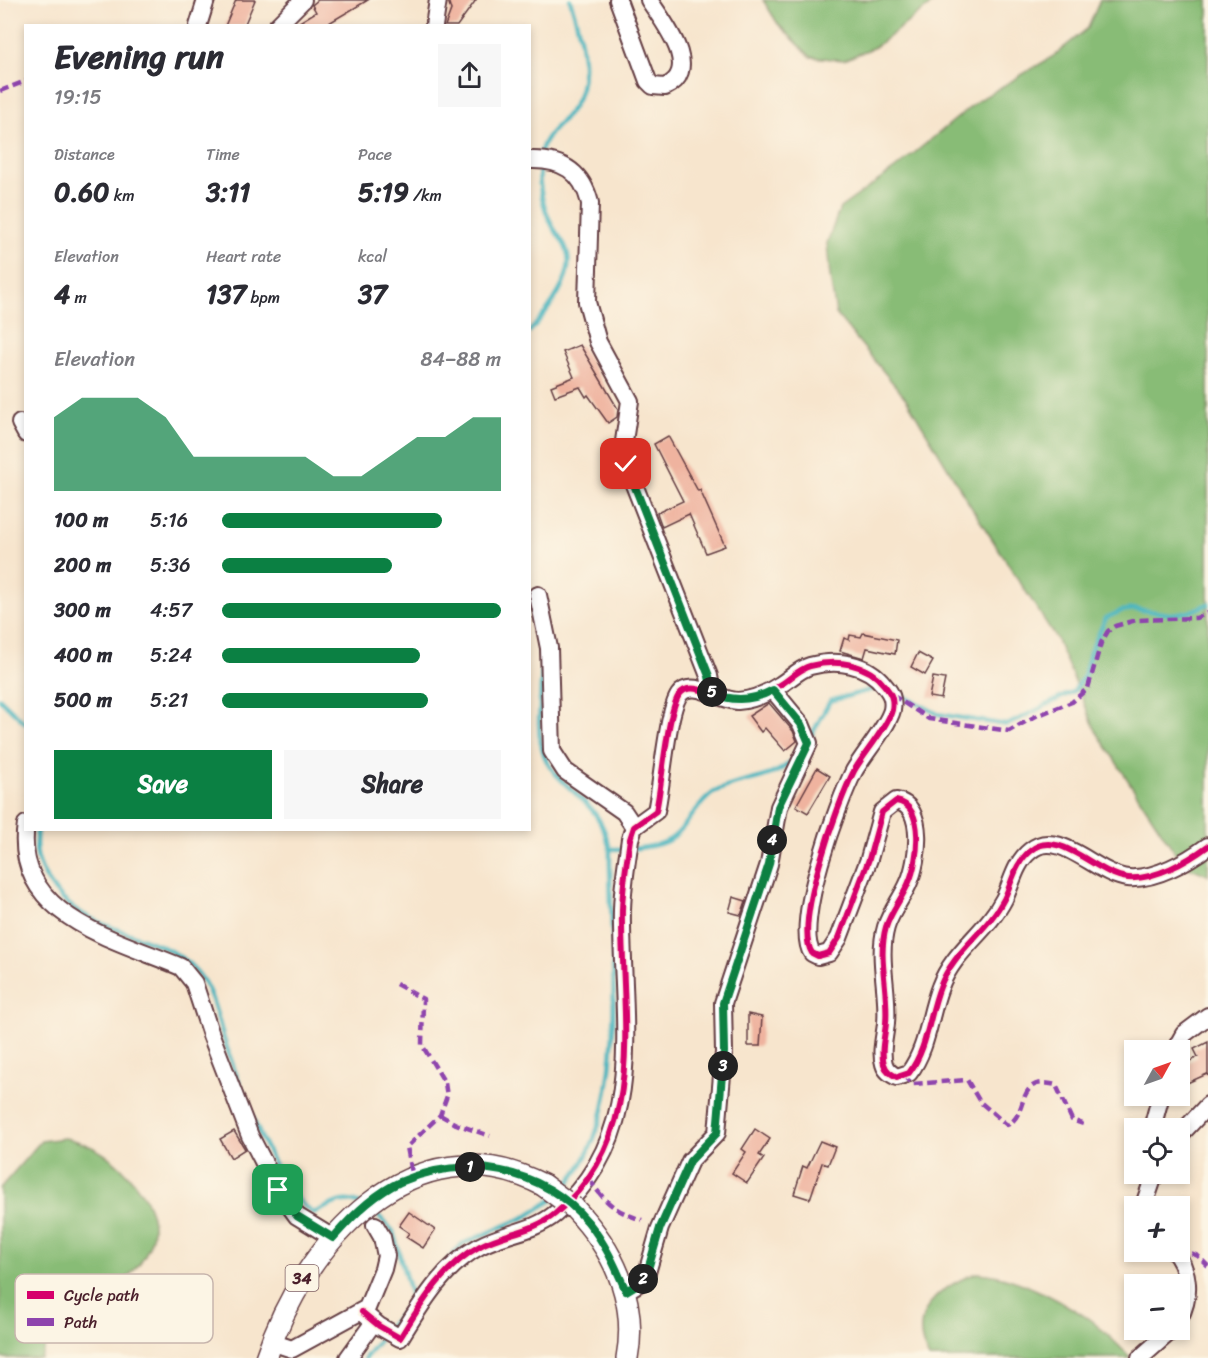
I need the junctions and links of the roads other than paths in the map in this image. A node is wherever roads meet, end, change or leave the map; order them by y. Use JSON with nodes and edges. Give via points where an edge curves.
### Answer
{"nodes":[{"id":1,"x":206,"y":0,"type":"edge"},
{"id":2,"x":303,"y":0,"type":"edge"},
{"id":3,"x":438,"y":0,"type":"edge"},
{"id":4,"x":618,"y":0,"type":"edge"},
{"id":5,"x":649,"y":0,"type":"edge"},
{"id":6,"x":199,"y":24,"type":"edge"},
{"id":7,"x":279,"y":24,"type":"edge"},
{"id":8,"x":434,"y":24,"type":"edge"},
{"id":9,"x":538,"y":160,"type":"edge"},
{"id":10,"x":538,"y":596,"type":"dead end"},
{"id":11,"x":773,"y":690,"type":"junction"},
{"id":12,"x":712,"y":693,"type":"junction"},
{"id":13,"x":25,"y":831,"type":"edge"},
{"id":14,"x":632,"y":833,"type":"junction"},
{"id":15,"x":1208,"y":846,"type":"edge"},
{"id":16,"x":1208,"y":1016,"type":"edge"},
{"id":17,"x":1180,"y":1040,"type":"edge"},
{"id":18,"x":1208,"y":1105,"type":"edge"},
{"id":19,"x":1190,"y":1124,"type":"edge"},
{"id":20,"x":368,"y":1212,"type":"junction"},
{"id":21,"x":333,"y":1238,"type":"junction"},
{"id":22,"x":626,"y":1291,"type":"junction"},
{"id":23,"x":372,"y":1320,"type":"junction"},
{"id":24,"x":1160,"y":1340,"type":"edge"},
{"id":25,"x":268,"y":1350,"type":"edge"},
{"id":26,"x":348,"y":1358,"type":"edge"},
{"id":27,"x":627,"y":1358,"type":"edge"},
{"id":28,"x":1140,"y":1358,"type":"edge"}],
"edges":[{"from":1,"to":6,"type":"street"},
{"from":2,"to":7,"type":"street"},
{"from":3,"to":8,"type":"street"},
{"from":4,"to":5,"type":"street","via":[[648,81],[653,86],[665,87],[678,76],[682,63],[676,44]]},
{"from":9,"to":12,"type":"street","via":[[573,170],[587,191],[590,322],[630,401],[623,448],[626,464],[709,676]]},
{"from":10,"to":14,"type":"street","via":[[549,648],[552,751],[566,771],[624,812]]},
{"from":11,"to":12,"type":"street","via":[[739,701]]},
{"from":11,"to":15,"type":"street","via":[[807,666],[851,664],[878,676],[892,695],[892,711],[855,771],[834,816],[806,932],[812,953],[829,953],[839,938],[869,859],[882,812],[896,801],[907,806],[916,819],[913,869],[886,925],[882,950],[887,993],[883,1055],[889,1073],[903,1076],[914,1067],[947,969],[996,912],[1028,852],[1046,842],[1058,843],[1107,872],[1131,878],[1170,868]]},
{"from":11,"to":22,"type":"street","via":[[807,738],[778,807],[769,864],[723,1003],[724,1052],[717,1133],[690,1161],[660,1228],[646,1276]]},
{"from":12,"to":14,"type":"street","via":[[688,689],[679,695],[671,718],[656,811]]},
{"from":13,"to":21,"type":"street","via":[[31,876],[55,905],[91,933],[181,967],[188,975],[250,1136],[278,1190],[297,1216]]},
{"from":14,"to":23,"type":"street","via":[[622,922],[624,1088],[619,1115],[596,1169],[545,1221],[479,1247],[465,1257],[425,1298],[400,1338]]},
{"from":16,"to":17,"type":"street"},
{"from":18,"to":19,"type":"street"},
{"from":20,"to":21,"type":"main road","number":"34"},
{"from":20,"to":22,"type":"main road","number":"34","bridge":true,"via":[[399,1182],[421,1175],[478,1166],[518,1173],[543,1185],[574,1208],[606,1248]]},
{"from":20,"to":23,"type":"street","via":[[382,1237],[386,1256],[367,1308]]},
{"from":21,"to":25,"type":"main road","number":"34","via":[[291,1294]]},
{"from":22,"to":27,"type":"main road","number":"34","via":[[630,1306]]},
{"from":23,"to":25,"type":"street","via":[[292,1349]]},
{"from":23,"to":26,"type":"street"},
{"from":24,"to":28,"type":"street"}]}
